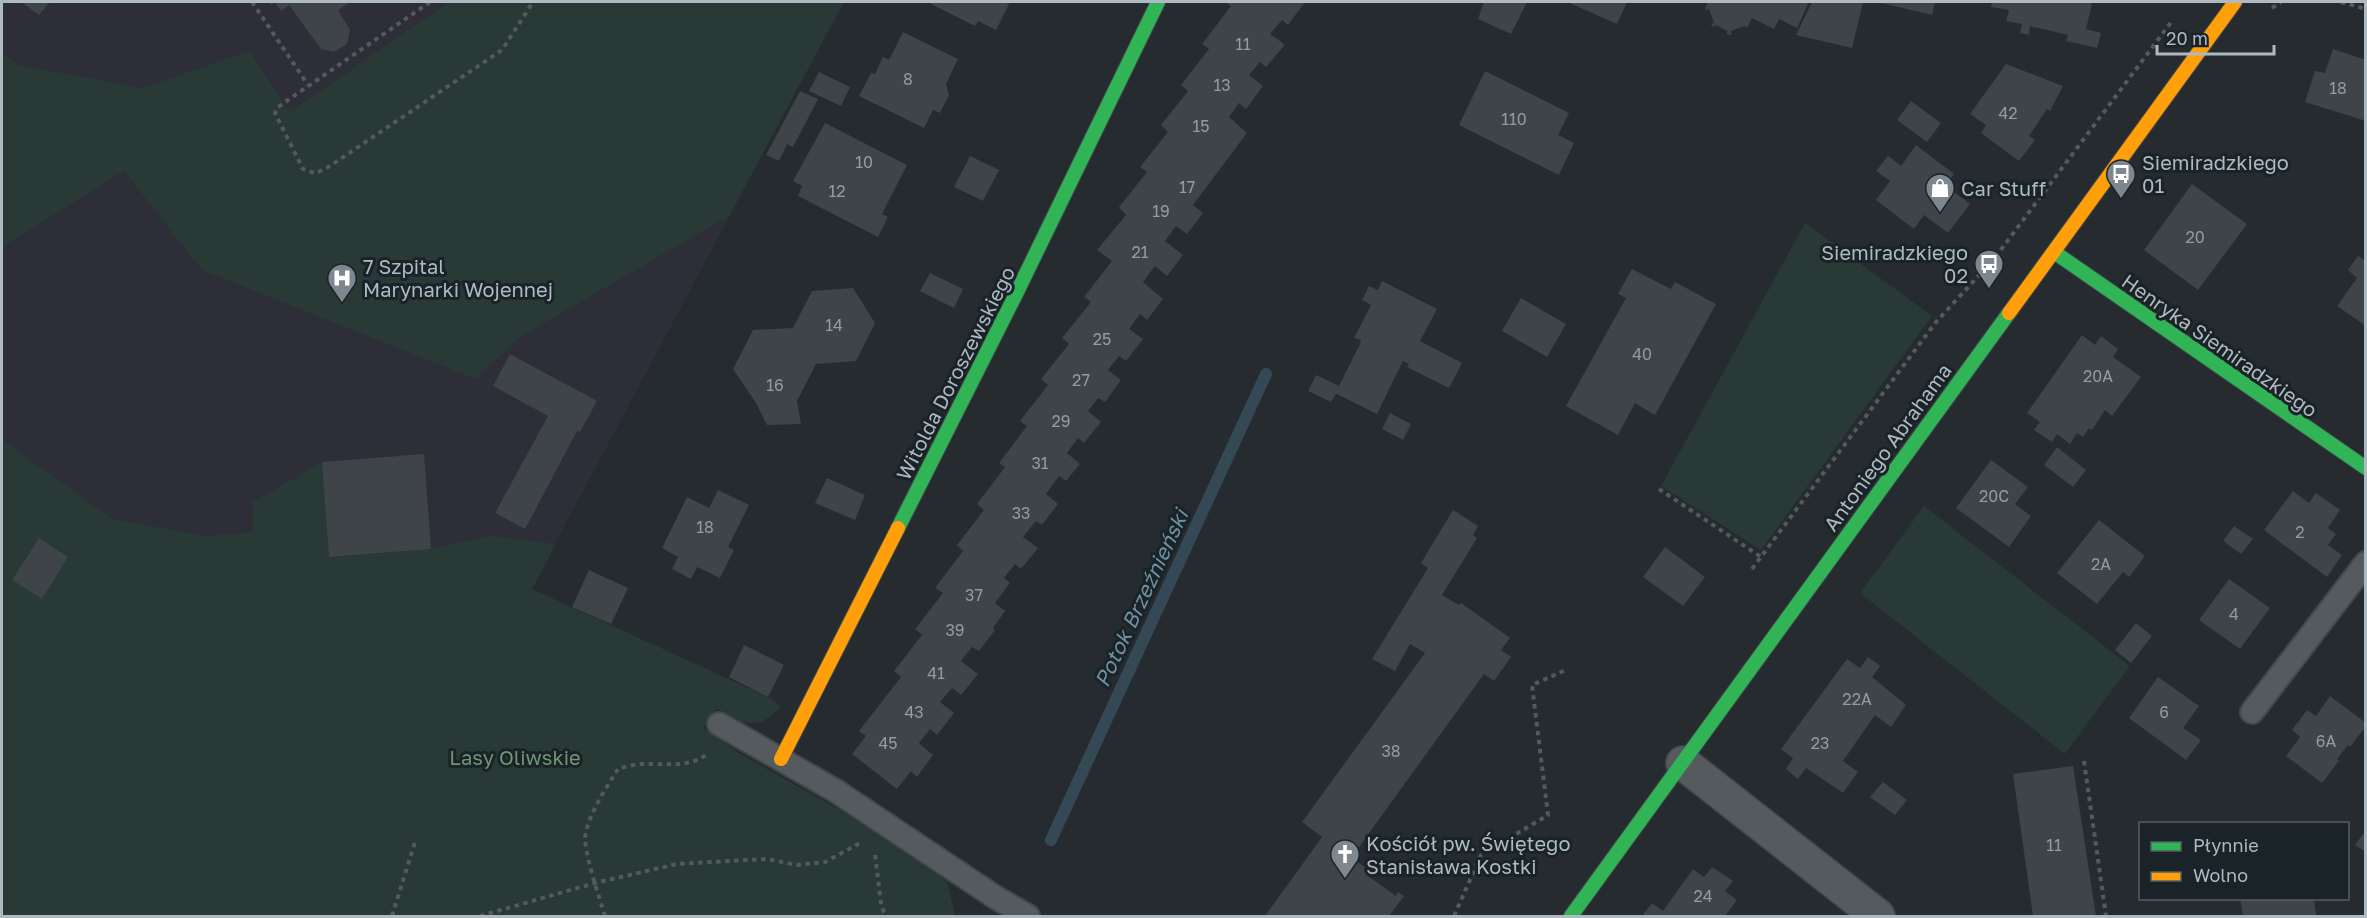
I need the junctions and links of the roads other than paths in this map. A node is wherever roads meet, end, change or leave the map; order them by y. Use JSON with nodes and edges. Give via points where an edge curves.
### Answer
{"nodes":[{"id":1,"x":1158,"y":2,"type":"edge"},
{"id":2,"x":2235,"y":2,"type":"edge"},
{"id":3,"x":2054,"y":252,"type":"junction"},
{"id":4,"x":2366,"y":468,"type":"edge"},
{"id":5,"x":2366,"y":563,"type":"edge"},
{"id":6,"x":2252,"y":712,"type":"dead end"},
{"id":7,"x":726,"y":728,"type":"road end"},
{"id":8,"x":781,"y":759,"type":"junction"},
{"id":9,"x":1683,"y":763,"type":"junction"},
{"id":10,"x":1028,"y":916,"type":"edge"},
{"id":11,"x":1570,"y":916,"type":"edge"},
{"id":12,"x":1878,"y":916,"type":"edge"}],
"edges":[{"from":1,"to":8,"type":"street","name":"Witolda Doroszewskiego","via":[[1017,292]]},
{"from":2,"to":3,"type":"street","name":"Antoniego Abrahama"},
{"from":3,"to":4,"type":"street","name":"Henryka Siemiradzkiego"},
{"from":3,"to":9,"type":"street","name":"Antoniego Abrahama"},
{"from":5,"to":6,"type":"lane"},
{"from":7,"to":8,"type":"lane"},
{"from":8,"to":10,"type":"lane","via":[[878,829]]},
{"from":9,"to":11,"type":"street","name":"Antoniego Abrahama"},
{"from":9,"to":12,"type":"street"}]}
